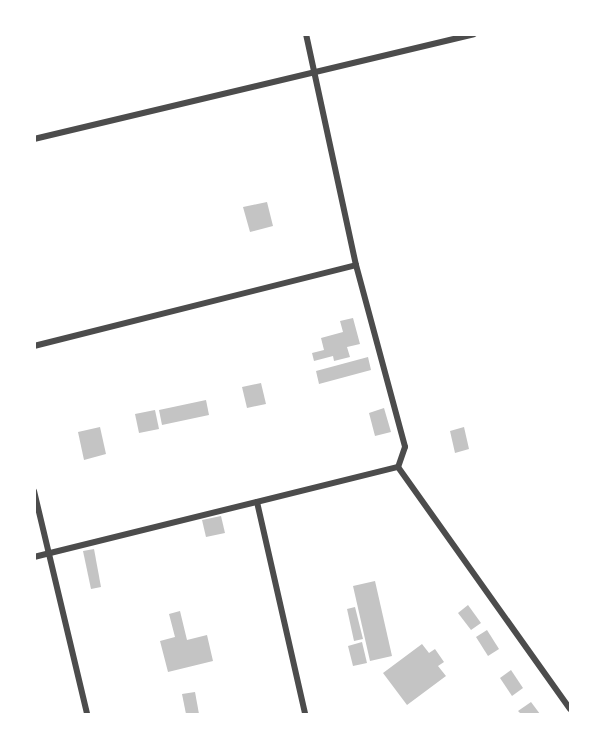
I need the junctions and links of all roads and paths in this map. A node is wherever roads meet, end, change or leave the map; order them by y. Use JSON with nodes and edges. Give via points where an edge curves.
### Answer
{"nodes":[{"id":1,"x":306,"y":34,"type":"edge"},
{"id":2,"x":474,"y":34,"type":"edge"},
{"id":3,"x":314,"y":73,"type":"junction"},
{"id":4,"x":34,"y":139,"type":"edge"},
{"id":5,"x":356,"y":265,"type":"junction"},
{"id":6,"x":34,"y":346,"type":"edge"},
{"id":7,"x":398,"y":467,"type":"junction"},
{"id":8,"x":34,"y":491,"type":"edge"},
{"id":9,"x":257,"y":502,"type":"junction"},
{"id":10,"x":49,"y":553,"type":"junction"},
{"id":11,"x":34,"y":557,"type":"edge"},
{"id":12,"x":570,"y":710,"type":"edge"},
{"id":13,"x":87,"y":714,"type":"edge"},
{"id":14,"x":305,"y":714,"type":"edge"}],
"edges":[{"from":1,"to":3,"type":"street"},
{"from":2,"to":3,"type":"street"},
{"from":3,"to":4,"type":"street"},
{"from":3,"to":5,"type":"street"},
{"from":5,"to":6,"type":"street"},
{"from":5,"to":7,"type":"street","via":[[405,447]]},
{"from":7,"to":9,"type":"street"},
{"from":7,"to":12,"type":"street"},
{"from":8,"to":10,"type":"street"},
{"from":9,"to":10,"type":"street"},
{"from":9,"to":14,"type":"street"},
{"from":10,"to":11,"type":"street"},
{"from":10,"to":13,"type":"street"}]}
